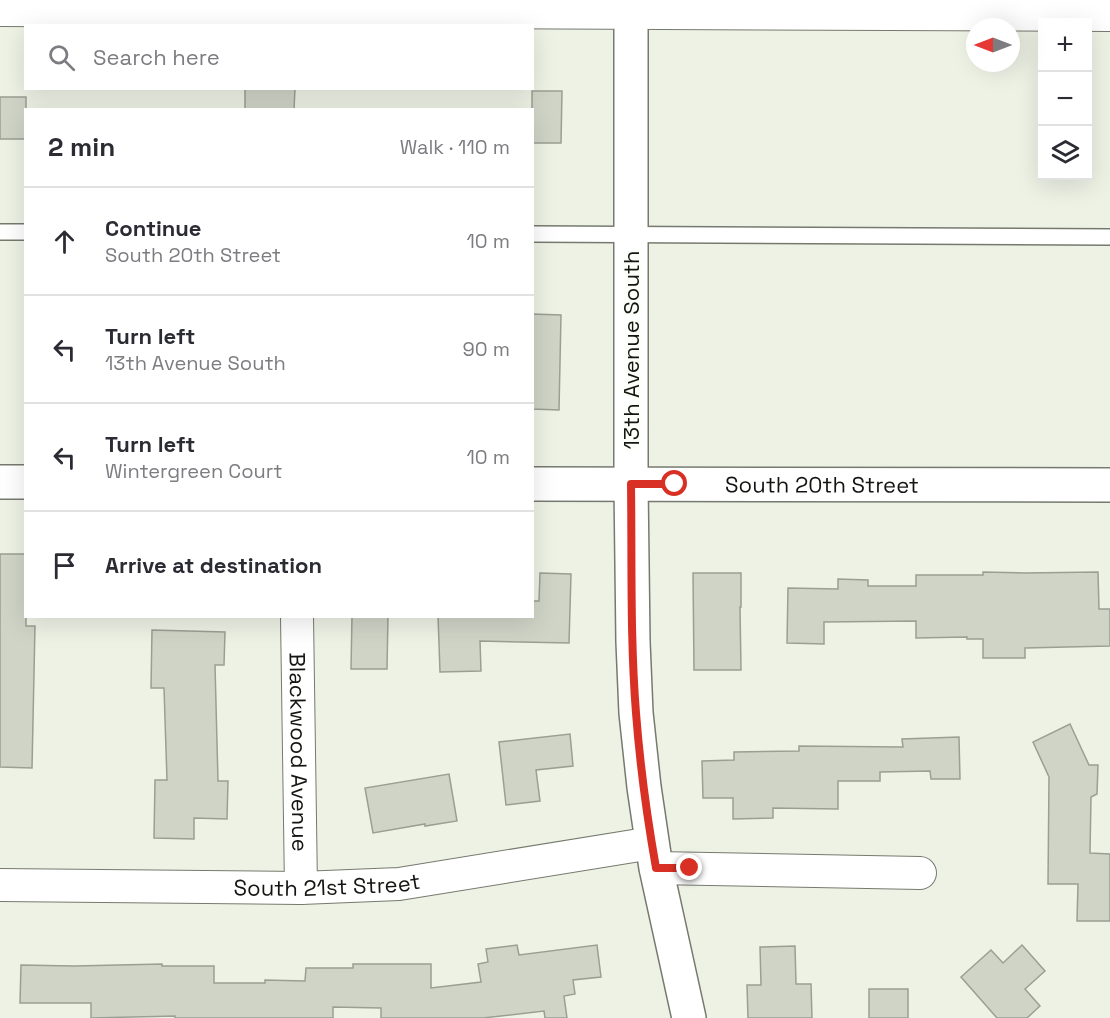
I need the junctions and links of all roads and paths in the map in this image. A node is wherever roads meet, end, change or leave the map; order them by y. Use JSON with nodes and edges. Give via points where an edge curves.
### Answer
{"nodes":[{"id":1,"x":631,"y":7,"type":"edge"},
{"id":2,"x":0,"y":10,"type":"edge"},
{"id":3,"x":1110,"y":15,"type":"edge"},
{"id":4,"x":0,"y":232,"type":"edge"},
{"id":5,"x":24,"y":232,"type":"edge"},
{"id":6,"x":534,"y":234,"type":"edge"},
{"id":7,"x":631,"y":235,"type":"junction"},
{"id":8,"x":1110,"y":237,"type":"edge"},
{"id":9,"x":0,"y":482,"type":"edge"},
{"id":10,"x":24,"y":482,"type":"edge"},
{"id":11,"x":534,"y":484,"type":"edge"},
{"id":12,"x":631,"y":484,"type":"junction"},
{"id":13,"x":1110,"y":485,"type":"edge"},
{"id":14,"x":297,"y":618,"type":"edge"},
{"id":15,"x":654,"y":855,"type":"junction"},
{"id":16,"x":920,"y":873,"type":"dead end"},
{"id":17,"x":0,"y":885,"type":"edge"},
{"id":18,"x":301,"y":888,"type":"junction"},
{"id":19,"x":689,"y":1018,"type":"edge"}],
"edges":[{"from":1,"to":2,"type":"street"},
{"from":1,"to":3,"type":"street"},
{"from":1,"to":7,"type":"street","name":"13th Avenue South"},
{"from":4,"to":5,"type":"lane"},
{"from":6,"to":7,"type":"lane"},
{"from":7,"to":8,"type":"lane"},
{"from":7,"to":12,"type":"street","name":"13th Avenue South"},
{"from":9,"to":10,"type":"street"},
{"from":11,"to":12,"type":"street","name":"South 20th Street"},
{"from":12,"to":13,"type":"street","name":"South 20th Street"},
{"from":12,"to":15,"type":"street","name":"13th Avenue South","via":[[636,713]]},
{"from":14,"to":18,"type":"street","name":"Blackwood Avenue"},
{"from":15,"to":16,"type":"street","name":"South 21st Street"},
{"from":15,"to":18,"type":"street","name":"South 21st Street","via":[[399,884]]},
{"from":15,"to":19,"type":"street","name":"13th Avenue South"},
{"from":17,"to":18,"type":"street","name":"South 21st Street"}]}
